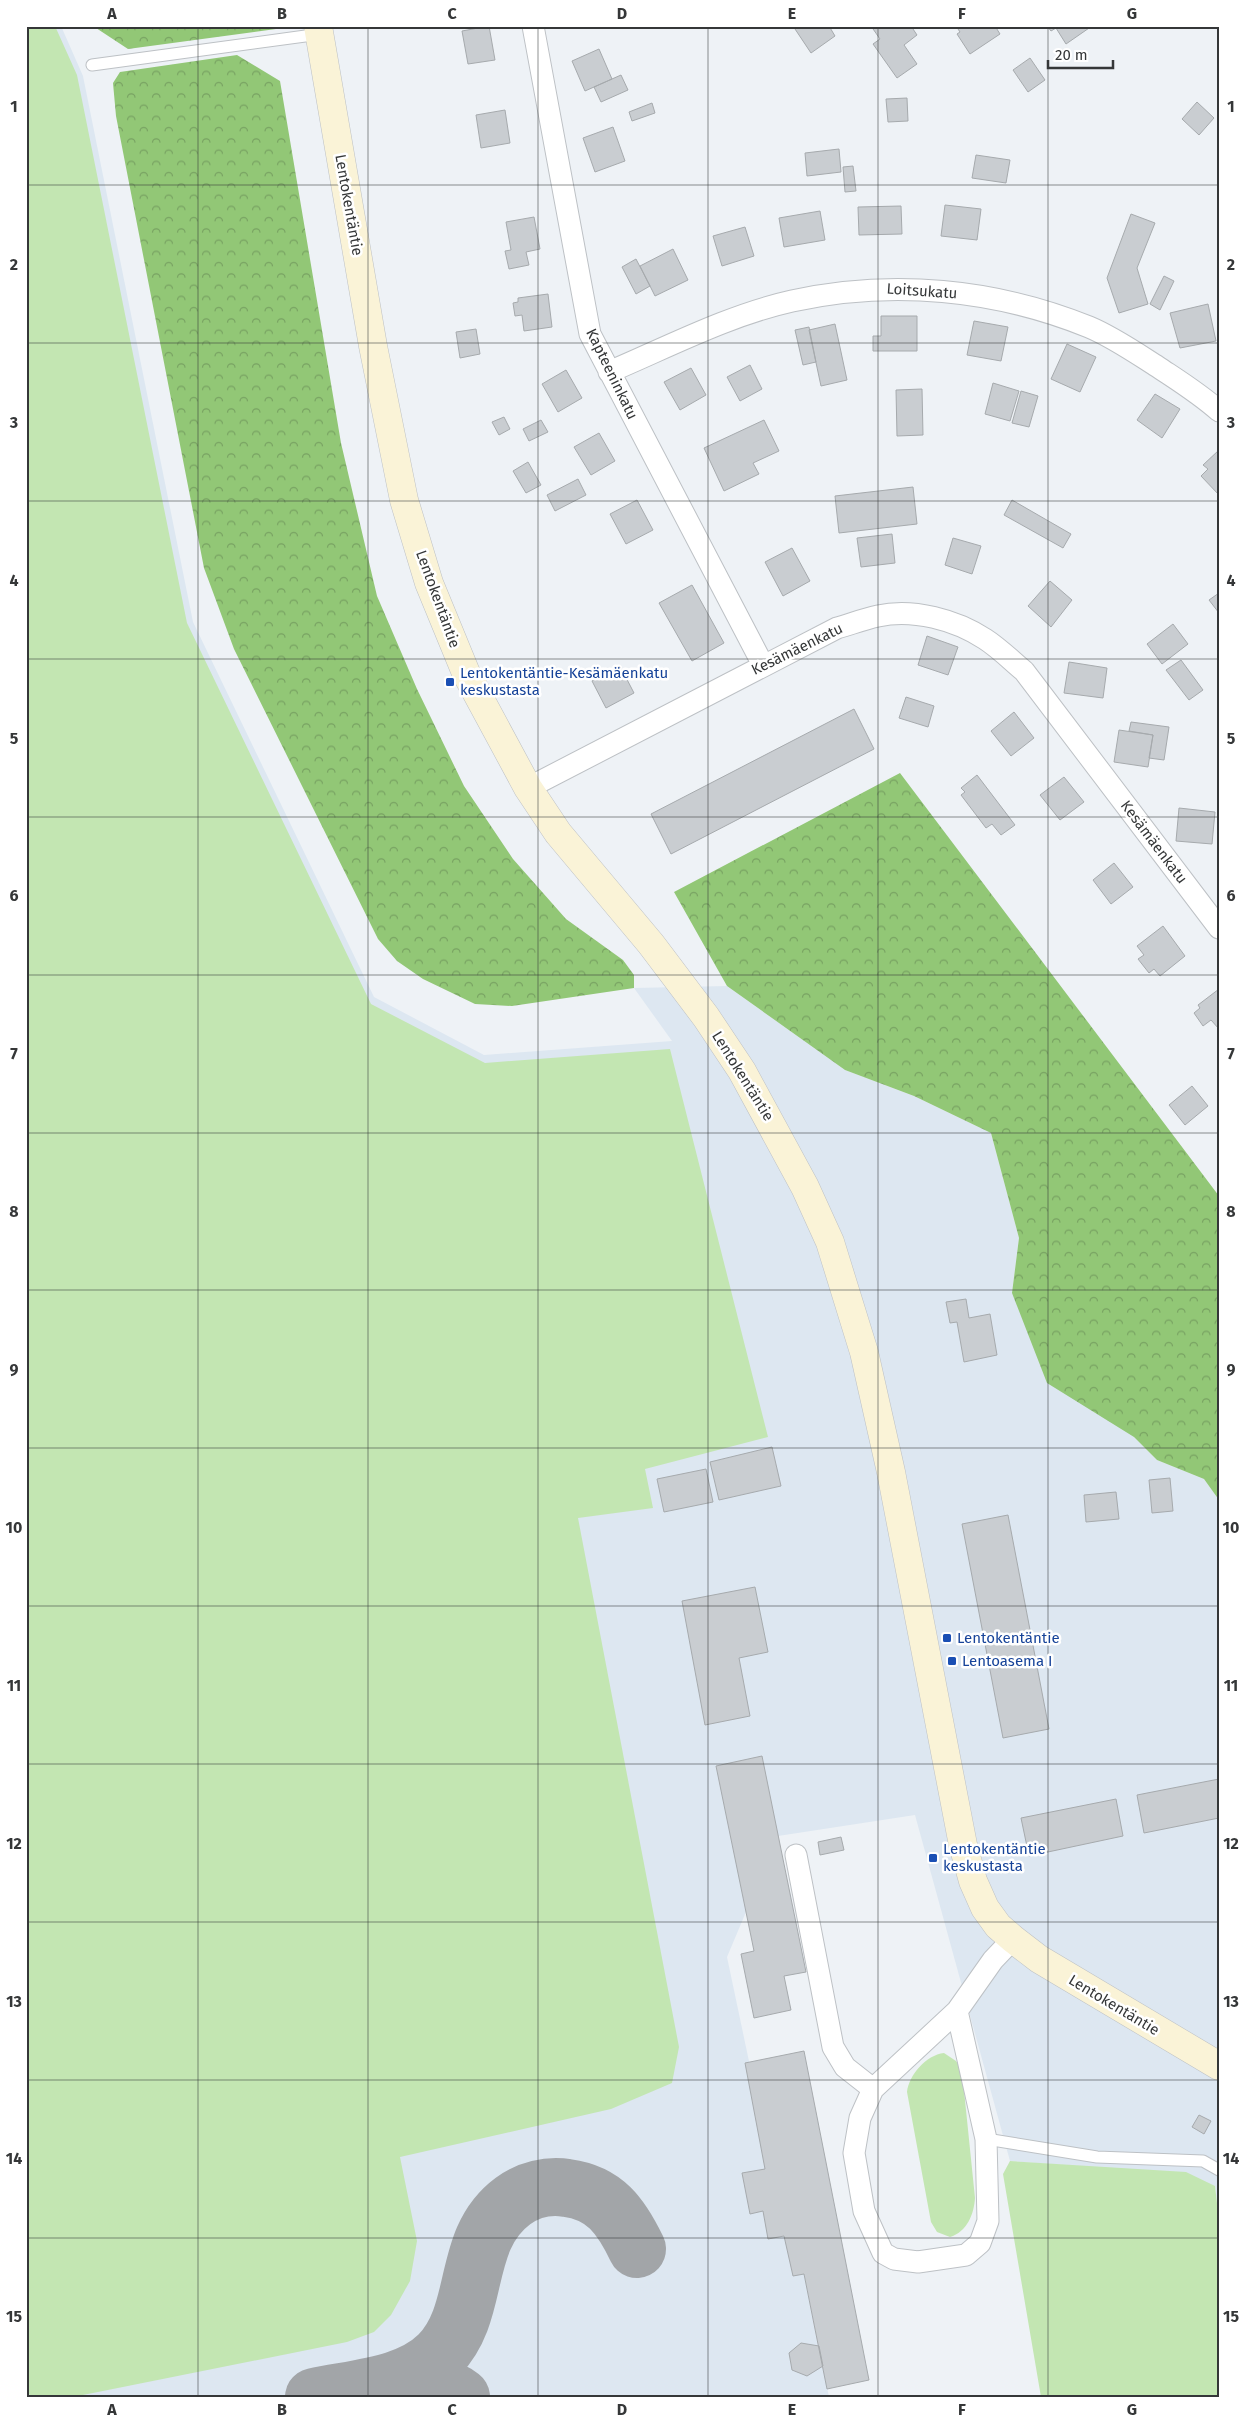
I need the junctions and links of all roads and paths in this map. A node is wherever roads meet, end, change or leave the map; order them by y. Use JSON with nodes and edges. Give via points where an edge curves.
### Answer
{"nodes":[{"id":1,"x":533,"y":26,"type":"edge"},
{"id":2,"x":319,"y":30,"type":"edge"},
{"id":3,"x":92,"y":64,"type":"dead end"},
{"id":4,"x":609,"y":372,"type":"junction"},
{"id":5,"x":1219,"y":412,"type":"edge"},
{"id":6,"x":763,"y":665,"type":"junction"},
{"id":7,"x":528,"y":788,"type":"junction"},
{"id":8,"x":1219,"y":928,"type":"edge"},
{"id":9,"x":796,"y":1855,"type":"dead end"},
{"id":10,"x":1013,"y":1939,"type":"junction"},
{"id":11,"x":958,"y":2011,"type":"junction"},
{"id":12,"x":1219,"y":2066,"type":"edge"},
{"id":13,"x":873,"y":2089,"type":"junction"},
{"id":14,"x":986,"y":2139,"type":"junction"},
{"id":15,"x":1219,"y":2170,"type":"edge"}],
"edges":[{"from":1,"to":4,"type":"street","name":"Kapteeninkatu","via":[[590,334]]},
{"from":2,"to":3,"type":"lane"},
{"from":2,"to":7,"type":"street","name":"Lentokentäntie","via":[[373,346],[404,500],[429,583],[466,673]]},
{"from":4,"to":5,"type":"street","name":"Loitsukatu","via":[[734,319],[792,301],[880,289],[929,289],[1007,300],[1090,327],[1203,397]]},
{"from":4,"to":6,"type":"street","name":"Kapteeninkatu"},
{"from":6,"to":7,"type":"street","name":"Kesämäenkatu"},
{"from":6,"to":8,"type":"street","name":"Kesämäenkatu","via":[[837,628],[903,613],[927,616],[986,639],[1024,671]]},
{"from":7,"to":10,"type":"street","name":"Lentokentäntie","via":[[558,833],[706,1017],[742,1071],[801,1178],[830,1242],[864,1352],[892,1472],[963,1845],[985,1908]]},
{"from":9,"to":13,"type":"street","via":[[833,2047],[845,2067]]},
{"from":10,"to":11,"type":"street","via":[[993,1960]]},
{"from":10,"to":12,"type":"street","name":"Lentokentäntie","via":[[1039,1959]]},
{"from":11,"to":13,"type":"street"},
{"from":11,"to":14,"type":"street"},
{"from":13,"to":14,"type":"street","via":[[860,2118],[854,2153],[864,2211],[883,2253],[894,2260],[918,2262],[966,2255],[980,2243],[988,2221]]},
{"from":14,"to":15,"type":"lane","via":[[1097,2157],[1203,2162]]}]}
